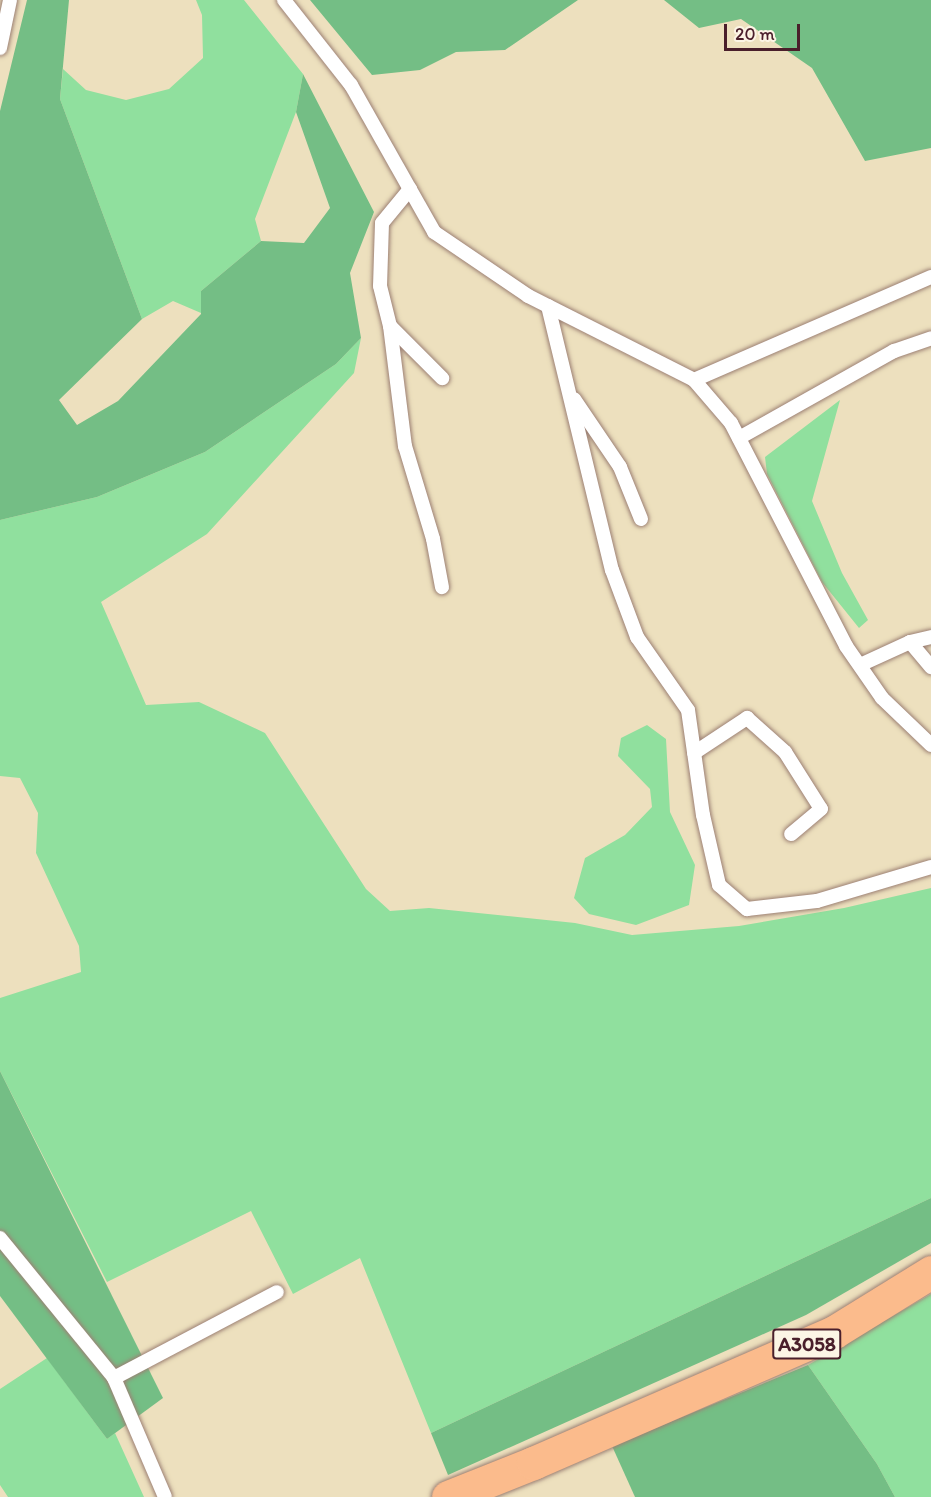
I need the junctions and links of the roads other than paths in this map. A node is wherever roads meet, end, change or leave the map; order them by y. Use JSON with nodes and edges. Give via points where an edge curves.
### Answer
{"nodes":[{"id":1,"x":10,"y":0,"type":"edge"},
{"id":2,"x":284,"y":0,"type":"edge"},
{"id":3,"x":0,"y":48,"type":"edge"},
{"id":4,"x":410,"y":189,"type":"junction"},
{"id":5,"x":931,"y":277,"type":"edge"},
{"id":6,"x":548,"y":306,"type":"junction"},
{"id":7,"x":390,"y":326,"type":"junction"},
{"id":8,"x":931,"y":338,"type":"edge"},
{"id":9,"x":442,"y":378,"type":"dead end"},
{"id":10,"x":694,"y":380,"type":"junction"},
{"id":11,"x":569,"y":393,"type":"junction"},
{"id":12,"x":739,"y":438,"type":"junction"},
{"id":13,"x":641,"y":519,"type":"dead end"},
{"id":14,"x":442,"y":586,"type":"dead end"},
{"id":15,"x":931,"y":637,"type":"edge"},
{"id":16,"x":910,"y":642,"type":"junction"},
{"id":17,"x":860,"y":665,"type":"junction"},
{"id":18,"x":931,"y":667,"type":"edge"},
{"id":19,"x":931,"y":745,"type":"edge"},
{"id":20,"x":694,"y":753,"type":"junction"},
{"id":21,"x":790,"y":834,"type":"dead end"},
{"id":22,"x":931,"y":867,"type":"edge"},
{"id":23,"x":0,"y":1238,"type":"edge"},
{"id":24,"x":931,"y":1272,"type":"edge"},
{"id":25,"x":277,"y":1292,"type":"dead end"},
{"id":26,"x":114,"y":1378,"type":"junction"},
{"id":27,"x":165,"y":1497,"type":"edge"},
{"id":28,"x":448,"y":1497,"type":"edge"}],
"edges":[{"from":1,"to":3,"type":"lane"},
{"from":2,"to":4,"type":"lane","via":[[351,85]]},
{"from":4,"to":6,"type":"lane","via":[[434,232]]},
{"from":4,"to":7,"type":"lane","via":[[382,223],[380,286]]},
{"from":5,"to":10,"type":"lane"},
{"from":6,"to":10,"type":"lane"},
{"from":6,"to":11,"type":"lane"},
{"from":7,"to":9,"type":"lane"},
{"from":7,"to":14,"type":"lane","via":[[405,446],[434,539]]},
{"from":8,"to":12,"type":"lane","via":[[894,351]]},
{"from":10,"to":12,"type":"lane"},
{"from":11,"to":13,"type":"lane","via":[[620,467]]},
{"from":11,"to":20,"type":"lane","via":[[612,570],[637,637],[688,710]]},
{"from":12,"to":17,"type":"lane"},
{"from":15,"to":16,"type":"lane"},
{"from":16,"to":17,"type":"lane"},
{"from":16,"to":18,"type":"lane"},
{"from":17,"to":19,"type":"lane","via":[[882,698]]},
{"from":20,"to":21,"type":"lane","via":[[747,718],[785,752],[820,810]]},
{"from":20,"to":22,"type":"lane","via":[[719,885],[747,909],[818,901]]},
{"from":23,"to":26,"type":"lane"},
{"from":24,"to":28,"type":"main road","number":"A3058","via":[[834,1332]]},
{"from":25,"to":26,"type":"lane"},
{"from":26,"to":27,"type":"lane"}]}
